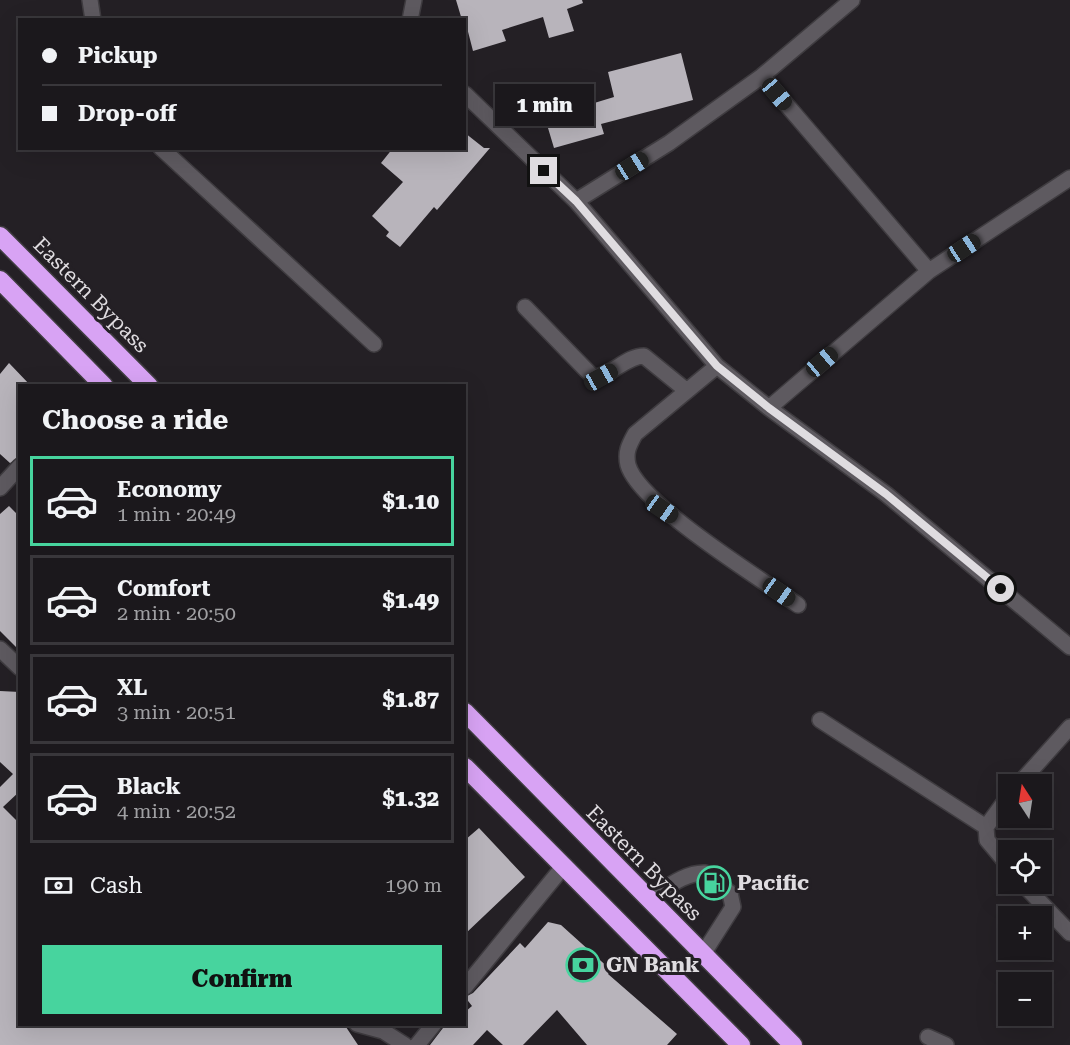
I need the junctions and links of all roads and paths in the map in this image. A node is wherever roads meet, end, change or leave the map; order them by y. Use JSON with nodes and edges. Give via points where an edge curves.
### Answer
{"nodes":[{"id":1,"x":90,"y":0,"type":"edge"},
{"id":2,"x":414,"y":0,"type":"edge"},
{"id":3,"x":852,"y":0,"type":"edge"},
{"id":4,"x":93,"y":18,"type":"edge"},
{"id":5,"x":410,"y":18,"type":"edge"},
{"id":6,"x":762,"y":76,"type":"junction"},
{"id":7,"x":466,"y":95,"type":"edge"},
{"id":8,"x":163,"y":150,"type":"edge"},
{"id":9,"x":1070,"y":178,"type":"edge"},
{"id":10,"x":576,"y":201,"type":"junction"},
{"id":11,"x":0,"y":236,"type":"edge"},
{"id":12,"x":929,"y":271,"type":"junction"},
{"id":13,"x":0,"y":280,"type":"edge"},
{"id":14,"x":525,"y":307,"type":"dead end"},
{"id":15,"x":374,"y":344,"type":"dead end"},
{"id":16,"x":717,"y":366,"type":"junction"},
{"id":17,"x":97,"y":383,"type":"edge"},
{"id":18,"x":147,"y":384,"type":"edge"},
{"id":19,"x":687,"y":391,"type":"junction"},
{"id":20,"x":769,"y":408,"type":"junction"},
{"id":21,"x":18,"y":467,"type":"edge"},
{"id":22,"x":3,"y":478,"type":"edge"},
{"id":23,"x":798,"y":605,"type":"dead end"},
{"id":24,"x":1070,"y":647,"type":"edge"},
{"id":25,"x":0,"y":649,"type":"edge"},
{"id":26,"x":18,"y":666,"type":"edge"},
{"id":27,"x":466,"y":713,"type":"edge"},
{"id":28,"x":820,"y":720,"type":"dead end"},
{"id":29,"x":1070,"y":727,"type":"edge"},
{"id":30,"x":466,"y":768,"type":"edge"},
{"id":31,"x":1028,"y":774,"type":"edge"},
{"id":32,"x":998,"y":811,"type":"edge"},
{"id":33,"x":986,"y":827,"type":"junction"},
{"id":34,"x":998,"y":853,"type":"edge"},
{"id":35,"x":563,"y":867,"type":"junction"},
{"id":36,"x":1033,"y":894,"type":"edge"},
{"id":37,"x":648,"y":899,"type":"junction"},
{"id":38,"x":1070,"y":933,"type":"edge"},
{"id":39,"x":703,"y":954,"type":"junction"},
{"id":40,"x":466,"y":986,"type":"edge"},
{"id":41,"x":364,"y":1026,"type":"edge"},
{"id":42,"x":432,"y":1026,"type":"edge"},
{"id":43,"x":928,"y":1037,"type":"dead end"},
{"id":44,"x":405,"y":1045,"type":"edge"},
{"id":45,"x":417,"y":1045,"type":"edge"},
{"id":46,"x":741,"y":1045,"type":"edge"},
{"id":47,"x":793,"y":1045,"type":"edge"},
{"id":48,"x":946,"y":1045,"type":"edge"}],
"edges":[{"from":1,"to":4,"type":"street"},
{"from":2,"to":5,"type":"street"},
{"from":3,"to":6,"type":"street"},
{"from":6,"to":10,"type":"street"},
{"from":6,"to":12,"type":"street"},
{"from":7,"to":10,"type":"street"},
{"from":8,"to":15,"type":"street"},
{"from":9,"to":12,"type":"street"},
{"from":10,"to":16,"type":"street"},
{"from":11,"to":18,"type":"highway","name":"Eastern Bypass"},
{"from":12,"to":20,"type":"street"},
{"from":13,"to":17,"type":"highway"},
{"from":14,"to":19,"type":"street","via":[[593,377],[601,377],[637,356],[644,356]]},
{"from":16,"to":19,"type":"street"},
{"from":16,"to":20,"type":"street"},
{"from":19,"to":23,"type":"street","via":[[635,435],[628,447],[629,466],[639,484],[662,509]]},
{"from":20,"to":24,"type":"street","via":[[886,494]]},
{"from":21,"to":22,"type":"street"},
{"from":25,"to":26,"type":"street"},
{"from":27,"to":37,"type":"highway","name":"Eastern Bypass"},
{"from":28,"to":33,"type":"street"},
{"from":29,"to":31,"type":"street"},
{"from":30,"to":35,"type":"highway"},
{"from":32,"to":33,"type":"street"},
{"from":33,"to":34,"type":"street","via":[[987,840]]},
{"from":35,"to":40,"type":"street"},
{"from":35,"to":46,"type":"highway"},
{"from":36,"to":38,"type":"street"},
{"from":37,"to":39,"type":"highway","name":"Eastern Bypass"},
{"from":37,"to":39,"type":"street","via":[[700,873],[730,893],[734,907]]},
{"from":39,"to":47,"type":"highway","name":"Eastern Bypass"},
{"from":41,"to":44,"type":"street","via":[[383,1031]]},
{"from":42,"to":45,"type":"street"},
{"from":43,"to":48,"type":"street"}]}
